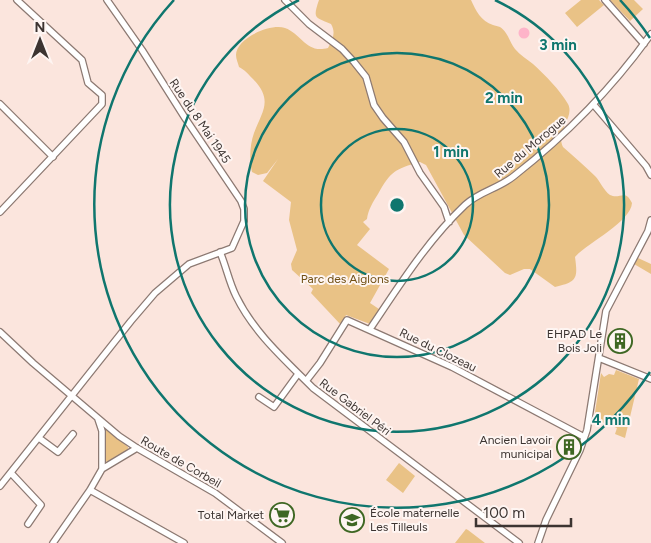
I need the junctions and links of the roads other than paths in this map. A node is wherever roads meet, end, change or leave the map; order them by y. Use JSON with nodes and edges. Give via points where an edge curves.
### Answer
{"nodes":[{"id":1,"x":16,"y":0,"type":"edge"},
{"id":2,"x":107,"y":0,"type":"edge"},
{"id":3,"x":285,"y":0,"type":"edge"},
{"id":4,"x":605,"y":0,"type":"edge"},
{"id":5,"x":651,"y":34,"type":"edge"},
{"id":6,"x":644,"y":44,"type":"junction"},
{"id":7,"x":0,"y":104,"type":"edge"},
{"id":8,"x":593,"y":104,"type":"junction"},
{"id":9,"x":53,"y":158,"type":"junction"},
{"id":10,"x":651,"y":175,"type":"edge"},
{"id":11,"x":0,"y":212,"type":"edge"},
{"id":12,"x":651,"y":220,"type":"edge"},
{"id":13,"x":449,"y":222,"type":"junction"},
{"id":14,"x":220,"y":252,"type":"junction"},
{"id":15,"x":370,"y":329,"type":"junction"},
{"id":16,"x":0,"y":332,"type":"edge"},
{"id":17,"x":599,"y":358,"type":"junction"},
{"id":18,"x":298,"y":374,"type":"junction"},
{"id":19,"x":651,"y":378,"type":"edge"},
{"id":20,"x":306,"y":380,"type":"junction"},
{"id":21,"x":73,"y":395,"type":"junction"},
{"id":22,"x":259,"y":397,"type":"dead end"},
{"id":23,"x":97,"y":417,"type":"junction"},
{"id":24,"x":73,"y":434,"type":"dead end"},
{"id":25,"x":584,"y":437,"type":"junction"},
{"id":26,"x":38,"y":438,"type":"junction"},
{"id":27,"x":137,"y":448,"type":"junction"},
{"id":28,"x":102,"y":469,"type":"junction"},
{"id":29,"x":11,"y":473,"type":"junction"},
{"id":30,"x":0,"y":486,"type":"edge"},
{"id":31,"x":90,"y":490,"type":"junction"},
{"id":32,"x":28,"y":524,"type":"dead end"},
{"id":33,"x":53,"y":543,"type":"edge"},
{"id":34,"x":184,"y":543,"type":"edge"},
{"id":35,"x":282,"y":543,"type":"edge"},
{"id":36,"x":519,"y":543,"type":"edge"},
{"id":37,"x":538,"y":543,"type":"edge"}],
"edges":[{"from":1,"to":9,"type":"street","via":[[82,60],[88,83],[103,99]]},
{"from":2,"to":14,"type":"street","name":"Rue du 8 Mai 1945","via":[[242,201],[245,214],[242,228],[232,248]]},
{"from":3,"to":13,"type":"street","via":[[309,24],[342,49],[366,77],[374,105],[404,142],[420,174],[444,207]]},
{"from":4,"to":6,"type":"street"},
{"from":5,"to":6,"type":"street","name":"Rue du Morogue"},
{"from":6,"to":8,"type":"street","name":"Rue du Morogue"},
{"from":7,"to":9,"type":"street"},
{"from":8,"to":10,"type":"street"},
{"from":8,"to":13,"type":"street","name":"Rue du Morogue","via":[[530,163],[498,187],[481,192]]},
{"from":9,"to":11,"type":"street"},
{"from":12,"to":17,"type":"street","via":[[606,311]]},
{"from":13,"to":15,"type":"street","name":"Rue du Morogue","via":[[414,265]]},
{"from":14,"to":18,"type":"street","name":"Rue Gabriel Péri","via":[[242,308]]},
{"from":14,"to":21,"type":"street","name":"Rue du 8 Mai 1945","via":[[189,264],[155,293]]},
{"from":15,"to":20,"type":"street","name":"Rue du Clozeau","via":[[347,320]]},
{"from":15,"to":25,"type":"street","name":"Rue du Clozeau","via":[[452,367]]},
{"from":16,"to":21,"type":"street","name":"Route de Corbeil"},
{"from":17,"to":19,"type":"street"},
{"from":17,"to":25,"type":"street"},
{"from":18,"to":20,"type":"street","name":"Rue Gabriel Péri"},
{"from":18,"to":22,"type":"street","via":[[274,407]]},
{"from":20,"to":36,"type":"street","name":"Rue Gabriel Péri"},
{"from":21,"to":23,"type":"street","name":"Route de Corbeil"},
{"from":21,"to":26,"type":"street","name":"Rue du 8 Mai 1945"},
{"from":23,"to":27,"type":"street","name":"Route de Corbeil"},
{"from":23,"to":28,"type":"street","via":[[102,431]]},
{"from":24,"to":26,"type":"street","via":[[58,452]]},
{"from":25,"to":37,"type":"street"},
{"from":26,"to":29,"type":"street","name":"Rue du 8 Mai 1945"},
{"from":27,"to":28,"type":"street"},
{"from":27,"to":35,"type":"street","name":"Route de Corbeil","via":[[215,493]]},
{"from":28,"to":31,"type":"street"},
{"from":29,"to":30,"type":"street","name":"Rue du 8 Mai 1945"},
{"from":29,"to":32,"type":"street","via":[[41,505]]},
{"from":31,"to":33,"type":"street"},
{"from":31,"to":34,"type":"street"}]}
